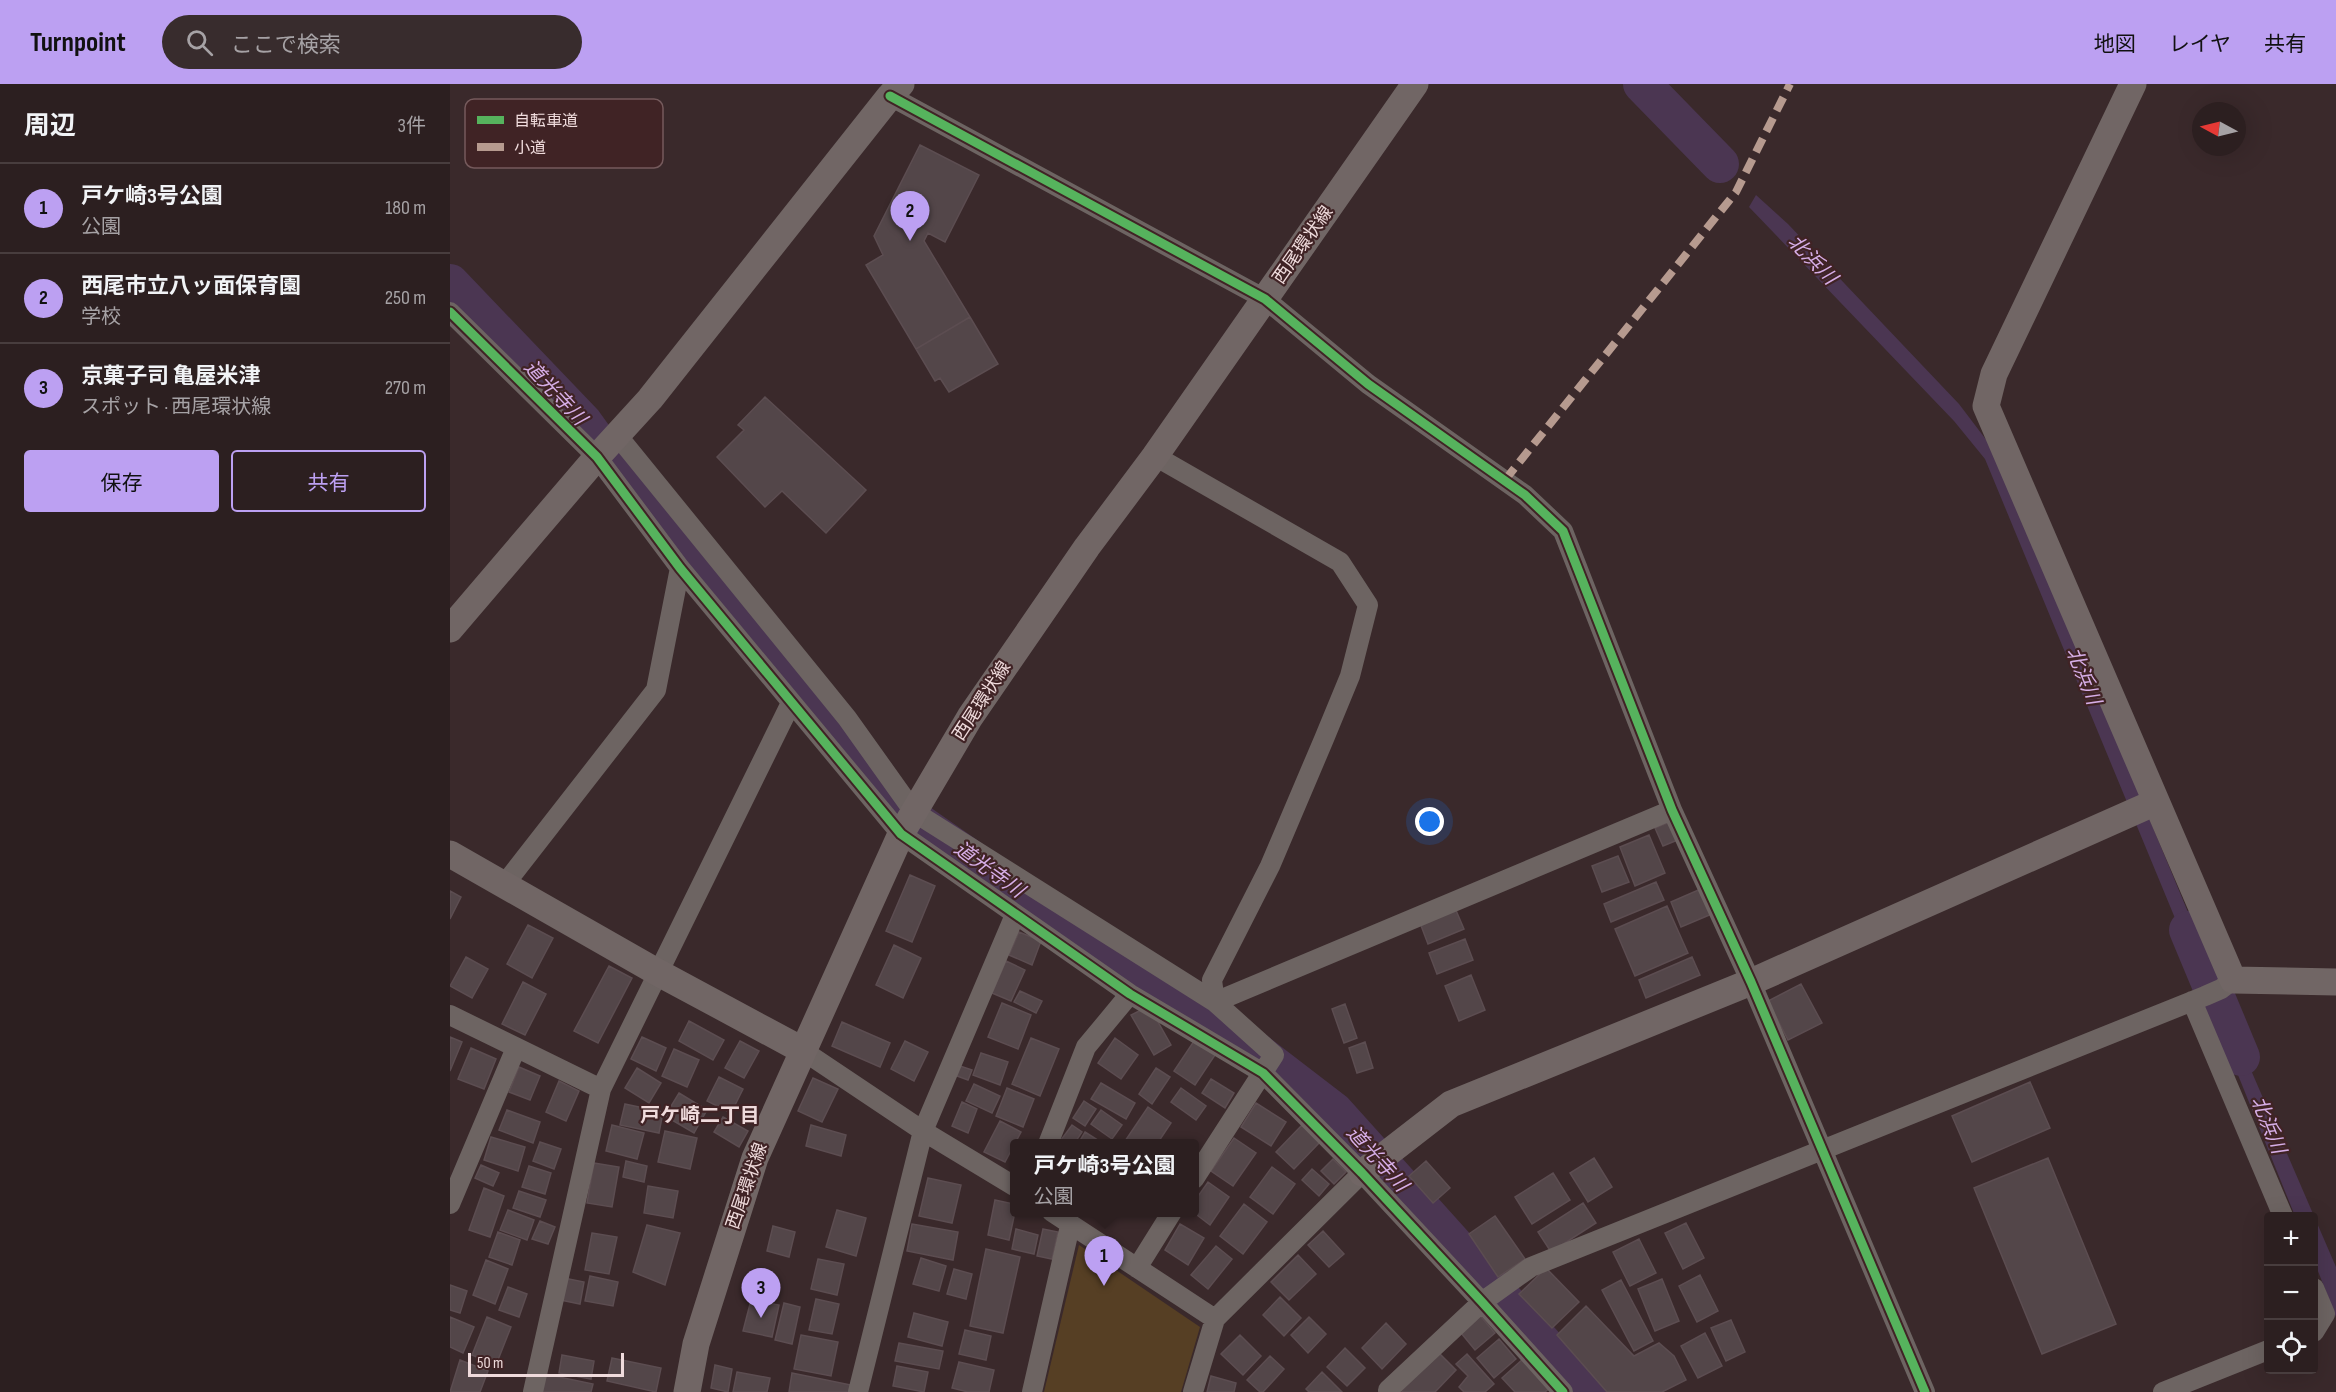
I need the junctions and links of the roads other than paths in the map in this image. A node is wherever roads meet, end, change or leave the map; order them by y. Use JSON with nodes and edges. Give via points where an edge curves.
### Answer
{"nodes":[{"id":1,"x":1415,"y":84,"type":"edge"},
{"id":2,"x":2133,"y":84,"type":"edge"},
{"id":3,"x":896,"y":90,"type":"edge"},
{"id":4,"x":1265,"y":299,"type":"junction"},
{"id":5,"x":450,"y":312,"type":"edge"},
{"id":6,"x":607,"y":446,"type":"junction"},
{"id":7,"x":1155,"y":456,"type":"junction"},
{"id":8,"x":681,"y":568,"type":"junction"},
{"id":9,"x":454,"y":616,"type":"edge"},
{"id":10,"x":791,"y":703,"type":"junction"},
{"id":11,"x":2144,"y":808,"type":"junction"},
{"id":12,"x":1672,"y":810,"type":"junction"},
{"id":13,"x":908,"y":823,"type":"junction"},
{"id":14,"x":450,"y":854,"type":"edge"},
{"id":15,"x":504,"y":885,"type":"junction"},
{"id":16,"x":1016,"y":915,"type":"junction"},
{"id":17,"x":657,"y":972,"type":"junction"},
{"id":18,"x":1751,"y":982,"type":"junction"},
{"id":19,"x":2336,"y":982,"type":"edge"},
{"id":20,"x":2213,"y":991,"type":"junction"},
{"id":21,"x":1130,"y":994,"type":"junction"},
{"id":22,"x":1215,"y":1002,"type":"junction"},
{"id":23,"x":450,"y":1015,"type":"edge"},
{"id":24,"x":516,"y":1048,"type":"junction"},
{"id":25,"x":802,"y":1050,"type":"junction"},
{"id":26,"x":1267,"y":1066,"type":"junction"},
{"id":27,"x":601,"y":1089,"type":"junction"},
{"id":28,"x":923,"y":1131,"type":"junction"},
{"id":29,"x":1050,"y":1139,"type":"edge"},
{"id":30,"x":1823,"y":1150,"type":"junction"},
{"id":31,"x":1199,"y":1171,"type":"edge"},
{"id":32,"x":1363,"y":1172,"type":"junction"},
{"id":33,"x":1010,"y":1184,"type":"edge"},
{"id":34,"x":450,"y":1204,"type":"edge"},
{"id":35,"x":2282,"y":1212,"type":"edge"},
{"id":36,"x":1058,"y":1217,"type":"edge"},
{"id":37,"x":1169,"y":1217,"type":"edge"},
{"id":38,"x":1070,"y":1226,"type":"junction"},
{"id":39,"x":1137,"y":1268,"type":"junction"},
{"id":40,"x":2318,"y":1299,"type":"edge"},
{"id":41,"x":1483,"y":1301,"type":"junction"},
{"id":42,"x":1215,"y":1319,"type":"junction"},
{"id":43,"x":2318,"y":1324,"type":"edge"},
{"id":44,"x":2264,"y":1352,"type":"edge"},
{"id":45,"x":1388,"y":1391,"type":"edge"},
{"id":46,"x":533,"y":1392,"type":"edge"},
{"id":47,"x":687,"y":1392,"type":"edge"},
{"id":48,"x":858,"y":1392,"type":"edge"},
{"id":49,"x":1032,"y":1392,"type":"edge"},
{"id":50,"x":1193,"y":1392,"type":"edge"},
{"id":51,"x":1563,"y":1392,"type":"edge"},
{"id":52,"x":1924,"y":1392,"type":"edge"},
{"id":53,"x":2163,"y":1392,"type":"edge"}],
"edges":[{"from":1,"to":4,"type":"street","name":"西尾環状線"},
{"from":2,"to":11,"type":"street","via":[[1994,374],[1986,406]]},
{"from":3,"to":4,"type":"street"},
{"from":3,"to":6,"type":"street","via":[[650,399]]},
{"from":4,"to":7,"type":"street","name":"西尾環状線"},
{"from":4,"to":12,"type":"street","via":[[1368,384],[1525,495],[1563,531]]},
{"from":5,"to":6,"type":"street"},
{"from":6,"to":8,"type":"street"},
{"from":6,"to":9,"type":"street"},
{"from":6,"to":13,"type":"street","via":[[847,718]]},
{"from":7,"to":13,"type":"street","name":"西尾環状線","via":[[970,717]]},
{"from":7,"to":22,"type":"street","via":[[1340,562],[1368,605],[1350,676],[1324,740],[1270,866],[1212,980]]},
{"from":8,"to":10,"type":"street"},
{"from":8,"to":15,"type":"street","via":[[656,690]]},
{"from":10,"to":13,"type":"street"},
{"from":10,"to":17,"type":"street"},
{"from":11,"to":18,"type":"street"},
{"from":11,"to":20,"type":"street"},
{"from":12,"to":18,"type":"street"},
{"from":12,"to":22,"type":"street"},
{"from":13,"to":16,"type":"street"},
{"from":13,"to":22,"type":"street"},
{"from":13,"to":25,"type":"street","name":"西尾環状線"},
{"from":14,"to":15,"type":"street"},
{"from":15,"to":17,"type":"street"},
{"from":16,"to":21,"type":"street"},
{"from":16,"to":28,"type":"street"},
{"from":17,"to":25,"type":"street"},
{"from":17,"to":27,"type":"street"},
{"from":18,"to":30,"type":"street"},
{"from":18,"to":32,"type":"street","via":[[1451,1104]]},
{"from":19,"to":20,"type":"street"},
{"from":20,"to":30,"type":"street"},
{"from":20,"to":35,"type":"street"},
{"from":21,"to":26,"type":"street"},
{"from":21,"to":29,"type":"street","via":[[1086,1047]]},
{"from":22,"to":26,"type":"street"},
{"from":23,"to":24,"type":"street"},
{"from":24,"to":27,"type":"street"},
{"from":24,"to":34,"type":"street"},
{"from":25,"to":28,"type":"street"},
{"from":25,"to":47,"type":"street","name":"西尾環状線","via":[[755,1158],[696,1344]]},
{"from":26,"to":31,"type":"street"},
{"from":26,"to":32,"type":"street"},
{"from":27,"to":46,"type":"street"},
{"from":28,"to":33,"type":"street"},
{"from":28,"to":48,"type":"street"},
{"from":30,"to":41,"type":"street","via":[[1531,1267]]},
{"from":30,"to":52,"type":"street"},
{"from":32,"to":41,"type":"street"},
{"from":32,"to":42,"type":"street"},
{"from":36,"to":38,"type":"street"},
{"from":37,"to":39,"type":"street"},
{"from":38,"to":39,"type":"street"},
{"from":38,"to":49,"type":"street"},
{"from":39,"to":42,"type":"street"},
{"from":40,"to":43,"type":"street","via":[[2325,1314]]},
{"from":41,"to":45,"type":"street"},
{"from":41,"to":51,"type":"street"},
{"from":42,"to":50,"type":"street"},
{"from":44,"to":53,"type":"street"}]}
